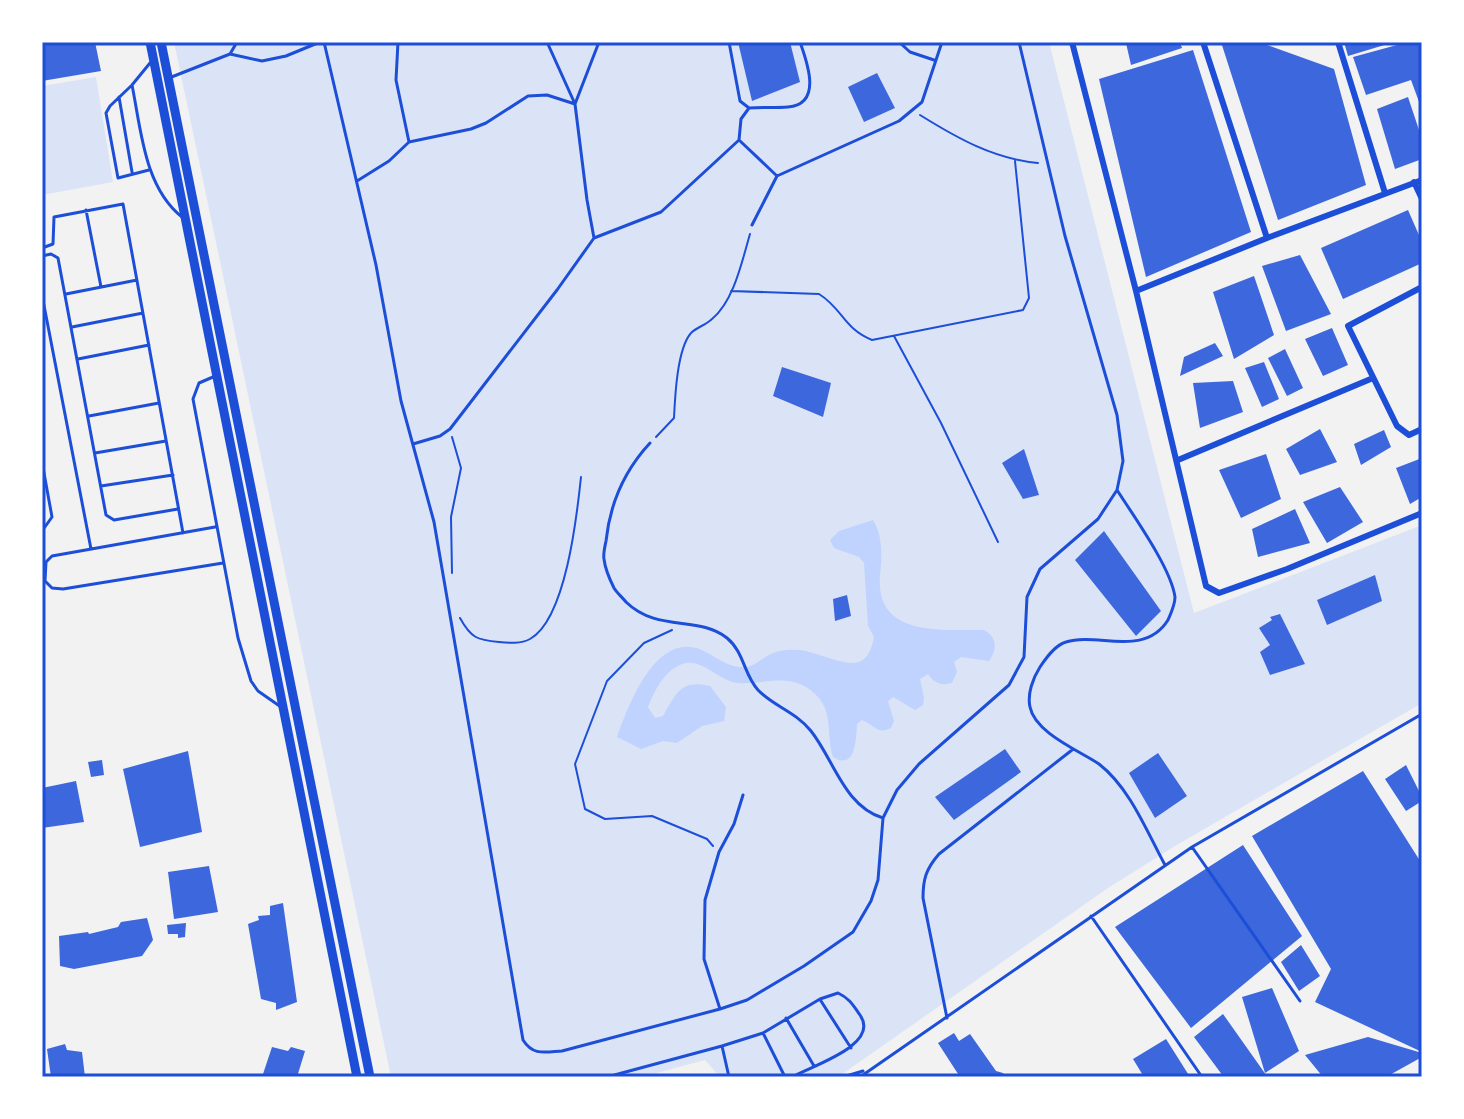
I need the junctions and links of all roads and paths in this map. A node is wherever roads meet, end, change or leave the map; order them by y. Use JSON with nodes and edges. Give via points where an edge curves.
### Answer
{"nodes":[{"id":1,"x":150,"y":42,"type":"edge"},
{"id":2,"x":161,"y":42,"type":"edge"},
{"id":3,"x":237,"y":42,"type":"edge"},
{"id":4,"x":322,"y":42,"type":"edge"},
{"id":5,"x":398,"y":42,"type":"edge"},
{"id":6,"x":547,"y":42,"type":"edge"},
{"id":7,"x":599,"y":42,"type":"edge"},
{"id":8,"x":729,"y":42,"type":"edge"},
{"id":9,"x":800,"y":42,"type":"edge"},
{"id":10,"x":899,"y":42,"type":"edge"},
{"id":11,"x":942,"y":42,"type":"edge"},
{"id":12,"x":1019,"y":42,"type":"edge"},
{"id":13,"x":1072,"y":42,"type":"edge"},
{"id":14,"x":1203,"y":42,"type":"edge"},
{"id":15,"x":1338,"y":42,"type":"edge"},
{"id":16,"x":230,"y":54,"type":"junction"},
{"id":17,"x":153,"y":60,"type":"junction"},
{"id":18,"x":936,"y":61,"type":"junction"},
{"id":19,"x":168,"y":78,"type":"junction"},
{"id":20,"x":132,"y":85,"type":"junction"},
{"id":21,"x":119,"y":97,"type":"junction"},
{"id":22,"x":575,"y":104,"type":"junction"},
{"id":23,"x":749,"y":108,"type":"junction"},
{"id":24,"x":912,"y":110,"type":"junction"},
{"id":25,"x":739,"y":140,"type":"junction"},
{"id":26,"x":409,"y":142,"type":"junction"},
{"id":27,"x":1015,"y":161,"type":"junction"},
{"id":28,"x":1047,"y":164,"type":"junction"},
{"id":29,"x":149,"y":170,"type":"junction"},
{"id":30,"x":133,"y":174,"type":"junction"},
{"id":31,"x":777,"y":176,"type":"junction"},
{"id":32,"x":357,"y":181,"type":"junction"},
{"id":33,"x":1418,"y":181,"type":"edge"},
{"id":34,"x":1385,"y":193,"type":"junction"},
{"id":35,"x":1422,"y":199,"type":"edge"},
{"id":36,"x":86,"y":210,"type":"junction"},
{"id":37,"x":186,"y":221,"type":"junction"},
{"id":38,"x":752,"y":225,"type":"joint"},
{"id":39,"x":594,"y":238,"type":"junction"},
{"id":40,"x":1267,"y":238,"type":"junction"},
{"id":41,"x":42,"y":248,"type":"edge"},
{"id":42,"x":42,"y":256,"type":"edge"},
{"id":43,"x":137,"y":280,"type":"junction"},
{"id":44,"x":101,"y":287,"type":"junction"},
{"id":45,"x":1422,"y":287,"type":"edge"},
{"id":46,"x":731,"y":291,"type":"junction"},
{"id":47,"x":1136,"y":291,"type":"junction"},
{"id":48,"x":42,"y":295,"type":"edge"},
{"id":49,"x":65,"y":295,"type":"junction"},
{"id":50,"x":143,"y":313,"type":"junction"},
{"id":51,"x":71,"y":327,"type":"junction"},
{"id":52,"x":893,"y":334,"type":"junction"},
{"id":53,"x":149,"y":345,"type":"junction"},
{"id":54,"x":77,"y":359,"type":"junction"},
{"id":55,"x":227,"y":371,"type":"junction"},
{"id":56,"x":216,"y":376,"type":"junction"},
{"id":57,"x":1373,"y":378,"type":"junction"},
{"id":58,"x":159,"y":403,"type":"junction"},
{"id":59,"x":88,"y":417,"type":"junction"},
{"id":60,"x":450,"y":429,"type":"junction"},
{"id":61,"x":1422,"y":429,"type":"edge"},
{"id":62,"x":166,"y":441,"type":"junction"},
{"id":63,"x":650,"y":443,"type":"joint"},
{"id":64,"x":412,"y":444,"type":"junction"},
{"id":65,"x":95,"y":453,"type":"junction"},
{"id":66,"x":1178,"y":460,"type":"junction"},
{"id":67,"x":42,"y":462,"type":"edge"},
{"id":68,"x":173,"y":475,"type":"junction"},
{"id":69,"x":581,"y":477,"type":"dead end"},
{"id":70,"x":101,"y":486,"type":"junction"},
{"id":71,"x":1117,"y":490,"type":"junction"},
{"id":72,"x":48,"y":493,"type":"junction"},
{"id":73,"x":42,"y":494,"type":"edge"},
{"id":74,"x":179,"y":509,"type":"junction"},
{"id":75,"x":1422,"y":513,"type":"edge"},
{"id":76,"x":215,"y":527,"type":"junction"},
{"id":77,"x":42,"y":531,"type":"edge"},
{"id":78,"x":183,"y":533,"type":"junction"},
{"id":79,"x":998,"y":542,"type":"dead end"},
{"id":80,"x":91,"y":549,"type":"junction"},
{"id":81,"x":223,"y":563,"type":"junction"},
{"id":82,"x":44,"y":567,"type":"edge"},
{"id":83,"x":452,"y":578,"type":"dead end"},
{"id":84,"x":44,"y":581,"type":"edge"},
{"id":85,"x":459,"y":617,"type":"dead end"},
{"id":86,"x":684,"y":625,"type":"junction"},
{"id":87,"x":284,"y":709,"type":"junction"},
{"id":88,"x":1422,"y":714,"type":"edge"},
{"id":89,"x":1072,"y":750,"type":"junction"},
{"id":90,"x":743,"y":795,"type":"dead end"},
{"id":91,"x":883,"y":818,"type":"junction"},
{"id":92,"x":1192,"y":847,"type":"junction"},
{"id":93,"x":719,"y":852,"type":"junction"},
{"id":94,"x":1166,"y":866,"type":"junction"},
{"id":95,"x":1090,"y":916,"type":"junction"},
{"id":96,"x":345,"y":949,"type":"junction"},
{"id":97,"x":332,"y":952,"type":"junction"},
{"id":98,"x":820,"y":999,"type":"junction"},
{"id":99,"x":1300,"y":1001,"type":"dead end"},
{"id":100,"x":720,"y":1009,"type":"junction"},
{"id":101,"x":786,"y":1018,"type":"junction"},
{"id":102,"x":947,"y":1018,"type":"junction"},
{"id":103,"x":763,"y":1033,"type":"junction"},
{"id":104,"x":722,"y":1046,"type":"junction"},
{"id":105,"x":851,"y":1048,"type":"junction"},
{"id":106,"x":814,"y":1066,"type":"junction"},
{"id":107,"x":866,"y":1070,"type":"junction"},
{"id":108,"x":357,"y":1077,"type":"edge"},
{"id":109,"x":370,"y":1077,"type":"edge"},
{"id":110,"x":607,"y":1077,"type":"edge"},
{"id":111,"x":729,"y":1077,"type":"edge"},
{"id":112,"x":785,"y":1077,"type":"edge"},
{"id":113,"x":792,"y":1077,"type":"edge"},
{"id":114,"x":843,"y":1077,"type":"edge"},
{"id":115,"x":860,"y":1077,"type":"edge"},
{"id":116,"x":1202,"y":1077,"type":"edge"}],
"edges":[{"from":1,"to":17,"type":"main road"},
{"from":2,"to":19,"type":"main road"},
{"from":3,"to":16,"type":"lane"},
{"from":4,"to":16,"type":"lane","via":[[262,61]]},
{"from":4,"to":32,"type":"lane"},
{"from":5,"to":26,"type":"lane","via":[[396,80]]},
{"from":6,"to":22,"type":"lane"},
{"from":7,"to":22,"type":"lane"},
{"from":8,"to":23,"type":"lane","via":[[740,101]]},
{"from":9,"to":23,"type":"lane","via":[[811,83],[801,104]]},
{"from":10,"to":18,"type":"lane"},
{"from":11,"to":18,"type":"lane"},
{"from":12,"to":28,"type":"lane"},
{"from":13,"to":47,"type":"street"},
{"from":14,"to":40,"type":"street"},
{"from":15,"to":34,"type":"street"},
{"from":16,"to":19,"type":"lane"},
{"from":17,"to":20,"type":"lane"},
{"from":17,"to":37,"type":"main road"},
{"from":18,"to":24,"type":"lane","via":[[922,102]]},
{"from":19,"to":55,"type":"main road"},
{"from":20,"to":21,"type":"lane"},
{"from":20,"to":29,"type":"lane"},
{"from":21,"to":30,"type":"lane"},
{"from":21,"to":30,"type":"lane","via":[[107,119],[118,178]]},
{"from":22,"to":26,"type":"lane","via":[[547,95],[528,96],[471,129]]},
{"from":22,"to":39,"type":"lane"},
{"from":23,"to":25,"type":"lane","via":[[741,119]]},
{"from":24,"to":27,"type":"path","via":[[963,142]]},
{"from":24,"to":31,"type":"lane","via":[[899,121]]},
{"from":25,"to":31,"type":"lane"},
{"from":25,"to":39,"type":"lane","via":[[661,212]]},
{"from":26,"to":32,"type":"lane"},
{"from":27,"to":28,"type":"path"},
{"from":27,"to":52,"type":"path","via":[[1029,298],[1023,310]]},
{"from":28,"to":71,"type":"lane","via":[[1117,415],[1123,461]]},
{"from":29,"to":30,"type":"lane"},
{"from":29,"to":37,"type":"lane"},
{"from":31,"to":38,"type":"lane"},
{"from":32,"to":64,"type":"lane"},
{"from":33,"to":34,"type":"street"},
{"from":33,"to":35,"type":"street"},
{"from":34,"to":40,"type":"street"},
{"from":36,"to":41,"type":"lane","via":[[54,217],[53,244]]},
{"from":36,"to":43,"type":"lane","via":[[123,204]]},
{"from":36,"to":44,"type":"lane"},
{"from":37,"to":56,"type":"main road"},
{"from":38,"to":46,"type":"path"},
{"from":39,"to":60,"type":"lane"},
{"from":40,"to":47,"type":"street"},
{"from":42,"to":49,"type":"lane","via":[[58,258]]},
{"from":43,"to":44,"type":"lane"},
{"from":43,"to":50,"type":"lane"},
{"from":44,"to":49,"type":"lane"},
{"from":45,"to":57,"type":"street","via":[[1348,326]]},
{"from":46,"to":52,"type":"path","via":[[819,294],[858,334],[872,340]]},
{"from":46,"to":63,"type":"path","via":[[715,318],[690,334],[675,376],[674,418]]},
{"from":47,"to":66,"type":"street"},
{"from":48,"to":80,"type":"lane"},
{"from":49,"to":51,"type":"lane"},
{"from":50,"to":51,"type":"lane"},
{"from":50,"to":53,"type":"lane"},
{"from":51,"to":54,"type":"lane"},
{"from":52,"to":79,"type":"path"},
{"from":53,"to":54,"type":"lane"},
{"from":53,"to":58,"type":"lane"},
{"from":54,"to":59,"type":"lane"},
{"from":55,"to":56,"type":"lane"},
{"from":55,"to":96,"type":"main road"},
{"from":56,"to":76,"type":"lane","via":[[199,383],[193,399]]},
{"from":56,"to":87,"type":"main road"},
{"from":57,"to":61,"type":"street","via":[[1397,426],[1409,435]]},
{"from":57,"to":66,"type":"street"},
{"from":58,"to":59,"type":"lane"},
{"from":58,"to":62,"type":"lane"},
{"from":59,"to":65,"type":"lane"},
{"from":60,"to":64,"type":"lane"},
{"from":60,"to":83,"type":"path","via":[[461,468],[451,517]]},
{"from":62,"to":65,"type":"lane"},
{"from":62,"to":68,"type":"lane"},
{"from":63,"to":86,"type":"lane","via":[[632,462],[617,493],[603,559],[616,591],[636,611]]},
{"from":64,"to":100,"type":"lane","via":[[434,522],[523,1040],[540,1053],[562,1051]]},
{"from":65,"to":70,"type":"lane"},
{"from":66,"to":75,"type":"street","via":[[1206,586],[1219,593]]},
{"from":67,"to":72,"type":"lane"},
{"from":68,"to":70,"type":"lane"},
{"from":68,"to":74,"type":"lane"},
{"from":69,"to":85,"type":"path","via":[[573,542],[545,625],[531,638],[507,643],[477,638]]},
{"from":70,"to":74,"type":"lane","via":[[106,515],[114,520]]},
{"from":71,"to":89,"type":"lane","via":[[1158,556],[1175,597],[1162,629],[1143,639],[1065,642],[1048,655],[1029,695],[1030,711]]},
{"from":71,"to":91,"type":"lane","via":[[1098,519],[1040,569],[1027,597],[1024,657],[1009,685],[919,764]]},
{"from":72,"to":73,"type":"lane"},
{"from":72,"to":77,"type":"lane","via":[[52,517]]},
{"from":74,"to":78,"type":"lane"},
{"from":76,"to":78,"type":"lane"},
{"from":76,"to":81,"type":"lane"},
{"from":78,"to":80,"type":"lane"},
{"from":80,"to":82,"type":"lane","via":[[52,556]]},
{"from":81,"to":84,"type":"lane","via":[[63,589]]},
{"from":81,"to":87,"type":"lane","via":[[251,681]]},
{"from":82,"to":84,"type":"lane"},
{"from":86,"to":91,"type":"lane","via":[[727,638],[754,685],[799,718],[846,789],[871,814]]},
{"from":86,"to":93,"type":"path","via":[[644,643],[607,681],[575,764],[585,809],[605,819],[652,816],[707,839]]},
{"from":87,"to":97,"type":"main road"},
{"from":88,"to":92,"type":"lane"},
{"from":89,"to":94,"type":"lane","via":[[1100,765],[1123,789]]},
{"from":89,"to":102,"type":"lane","via":[[927,868],[923,898]]},
{"from":90,"to":93,"type":"lane"},
{"from":91,"to":100,"type":"lane","via":[[878,880],[853,932],[747,1000]]},
{"from":92,"to":94,"type":"lane"},
{"from":92,"to":99,"type":"lane"},
{"from":93,"to":100,"type":"lane","via":[[705,900],[704,959]]},
{"from":94,"to":95,"type":"lane"},
{"from":95,"to":102,"type":"lane"},
{"from":95,"to":116,"type":"lane"},
{"from":96,"to":97,"type":"main road"},
{"from":96,"to":109,"type":"main road"},
{"from":97,"to":108,"type":"main road"},
{"from":98,"to":101,"type":"lane"},
{"from":98,"to":105,"type":"lane"},
{"from":98,"to":105,"type":"lane","via":[[838,993],[865,1021],[864,1033]]},
{"from":101,"to":103,"type":"lane"},
{"from":101,"to":106,"type":"lane"},
{"from":102,"to":107,"type":"lane"},
{"from":103,"to":104,"type":"lane"},
{"from":103,"to":112,"type":"lane"},
{"from":104,"to":110,"type":"lane"},
{"from":104,"to":111,"type":"lane"},
{"from":105,"to":106,"type":"lane"},
{"from":106,"to":113,"type":"lane"},
{"from":107,"to":114,"type":"lane"},
{"from":107,"to":115,"type":"lane"}]}
